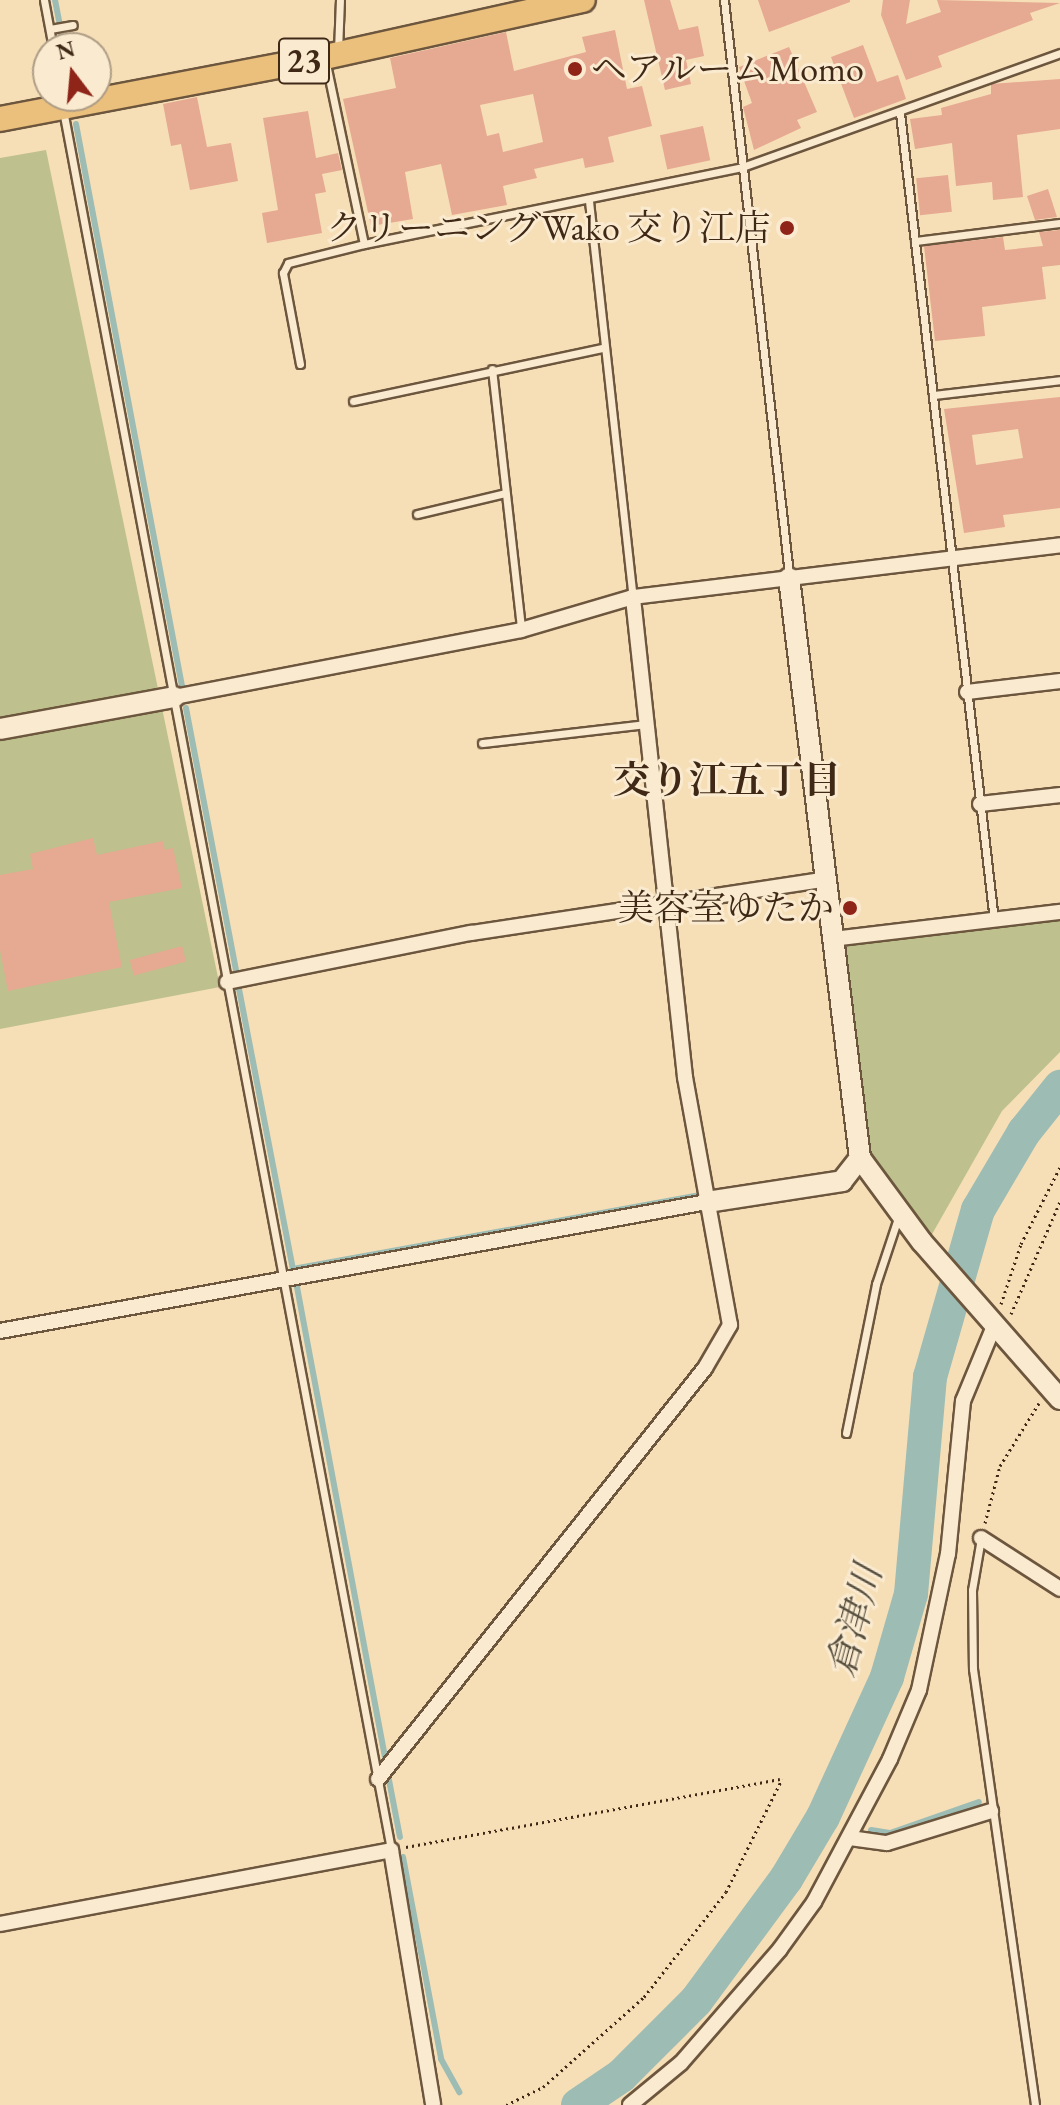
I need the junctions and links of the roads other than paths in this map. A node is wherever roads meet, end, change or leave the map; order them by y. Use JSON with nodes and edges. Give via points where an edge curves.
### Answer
{"nodes":[{"id":1,"x":44,"y":0,"type":"edge"},
{"id":2,"x":340,"y":0,"type":"edge"},
{"id":3,"x":583,"y":0,"type":"edge"},
{"id":4,"x":724,"y":0,"type":"edge"},
{"id":5,"x":73,"y":25,"type":"dead end"},
{"id":6,"x":50,"y":29,"type":"junction"},
{"id":7,"x":50,"y":32,"type":"edge"},
{"id":8,"x":1060,"y":53,"type":"edge"},
{"id":9,"x":331,"y":55,"type":"junction"},
{"id":10,"x":112,"y":94,"type":"edge"},
{"id":11,"x":32,"y":112,"type":"edge"},
{"id":12,"x":64,"y":112,"type":"edge"},
{"id":13,"x":900,"y":113,"type":"junction"},
{"id":14,"x":8,"y":119,"type":"edge"},
{"id":15,"x":742,"y":167,"type":"junction"},
{"id":16,"x":589,"y":201,"type":"junction"},
{"id":17,"x":1060,"y":223,"type":"edge"},
{"id":18,"x":915,"y":241,"type":"junction"},
{"id":19,"x":364,"y":244,"type":"junction"},
{"id":20,"x":603,"y":348,"type":"junction"},
{"id":21,"x":300,"y":364,"type":"dead end"},
{"id":22,"x":492,"y":369,"type":"junction"},
{"id":23,"x":1060,"y":380,"type":"edge"},
{"id":24,"x":933,"y":395,"type":"junction"},
{"id":25,"x":353,"y":401,"type":"dead end"},
{"id":26,"x":505,"y":493,"type":"junction"},
{"id":27,"x":417,"y":514,"type":"dead end"},
{"id":28,"x":1060,"y":545,"type":"edge"},
{"id":29,"x":951,"y":559,"type":"junction"},
{"id":30,"x":789,"y":578,"type":"junction"},
{"id":31,"x":633,"y":597,"type":"junction"},
{"id":32,"x":521,"y":630,"type":"junction"},
{"id":33,"x":1060,"y":681,"type":"edge"},
{"id":34,"x":967,"y":692,"type":"junction"},
{"id":35,"x":174,"y":697,"type":"junction"},
{"id":36,"x":645,"y":724,"type":"junction"},
{"id":37,"x":0,"y":729,"type":"edge"},
{"id":38,"x":482,"y":743,"type":"dead end"},
{"id":39,"x":1060,"y":795,"type":"edge"},
{"id":40,"x":980,"y":804,"type":"junction"},
{"id":41,"x":823,"y":880,"type":"junction"},
{"id":42,"x":666,"y":901,"type":"junction"},
{"id":43,"x":1060,"y":912,"type":"edge"},
{"id":44,"x":994,"y":920,"type":"junction"},
{"id":45,"x":832,"y":939,"type":"junction"},
{"id":46,"x":227,"y":982,"type":"junction"},
{"id":47,"x":860,"y":1158,"type":"junction"},
{"id":48,"x":707,"y":1202,"type":"junction"},
{"id":49,"x":900,"y":1213,"type":"junction"},
{"id":50,"x":286,"y":1277,"type":"junction"},
{"id":51,"x":994,"y":1325,"type":"junction"},
{"id":52,"x":0,"y":1331,"type":"edge"},
{"id":53,"x":1055,"y":1393,"type":"edge"},
{"id":54,"x":846,"y":1433,"type":"dead end"},
{"id":55,"x":981,"y":1538,"type":"joint"},
{"id":56,"x":1060,"y":1589,"type":"edge"},
{"id":57,"x":378,"y":1779,"type":"junction"},
{"id":58,"x":991,"y":1811,"type":"junction"},
{"id":59,"x":850,"y":1838,"type":"junction"},
{"id":60,"x":391,"y":1850,"type":"junction"},
{"id":61,"x":0,"y":1924,"type":"edge"},
{"id":62,"x":433,"y":2105,"type":"edge"},
{"id":63,"x":630,"y":2105,"type":"edge"},
{"id":64,"x":1035,"y":2105,"type":"edge"}],
"edges":[{"from":1,"to":6,"type":"lane"},
{"from":2,"to":9,"type":"lane"},
{"from":3,"to":9,"type":"main road","number":"23"},
{"from":4,"to":15,"type":"lane"},
{"from":5,"to":6,"type":"lane"},
{"from":6,"to":7,"type":"lane"},
{"from":8,"to":13,"type":"lane"},
{"from":9,"to":10,"type":"main road","number":"23"},
{"from":9,"to":19,"type":"lane"},
{"from":11,"to":14,"type":"main road","number":"23"},
{"from":12,"to":35,"type":"lane"},
{"from":13,"to":15,"type":"lane"},
{"from":13,"to":18,"type":"lane"},
{"from":15,"to":16,"type":"lane"},
{"from":15,"to":30,"type":"lane"},
{"from":16,"to":19,"type":"lane"},
{"from":16,"to":20,"type":"lane"},
{"from":17,"to":18,"type":"lane"},
{"from":18,"to":24,"type":"lane"},
{"from":19,"to":21,"type":"lane","via":[[288,263],[283,273]]},
{"from":20,"to":22,"type":"lane"},
{"from":20,"to":31,"type":"lane"},
{"from":22,"to":25,"type":"lane"},
{"from":22,"to":26,"type":"lane"},
{"from":23,"to":24,"type":"lane"},
{"from":24,"to":29,"type":"lane"},
{"from":26,"to":27,"type":"lane"},
{"from":26,"to":32,"type":"lane"},
{"from":28,"to":29,"type":"street"},
{"from":29,"to":30,"type":"street"},
{"from":29,"to":34,"type":"lane"},
{"from":30,"to":31,"type":"street"},
{"from":30,"to":41,"type":"street"},
{"from":31,"to":32,"type":"street"},
{"from":31,"to":36,"type":"street"},
{"from":32,"to":35,"type":"street"},
{"from":33,"to":34,"type":"street"},
{"from":34,"to":40,"type":"lane"},
{"from":35,"to":37,"type":"street"},
{"from":35,"to":46,"type":"lane"},
{"from":36,"to":38,"type":"lane"},
{"from":36,"to":42,"type":"street"},
{"from":39,"to":40,"type":"street"},
{"from":40,"to":44,"type":"lane"},
{"from":41,"to":42,"type":"street"},
{"from":41,"to":45,"type":"street"},
{"from":42,"to":46,"type":"street"},
{"from":42,"to":48,"type":"street","via":[[685,1077]]},
{"from":43,"to":44,"type":"street"},
{"from":44,"to":45,"type":"street"},
{"from":45,"to":47,"type":"street"},
{"from":46,"to":50,"type":"lane"},
{"from":47,"to":48,"type":"street","via":[[842,1181]]},
{"from":47,"to":49,"type":"street"},
{"from":48,"to":50,"type":"street"},
{"from":48,"to":57,"type":"street","via":[[730,1325],[705,1368]]},
{"from":49,"to":51,"type":"street"},
{"from":49,"to":54,"type":"lane","via":[[876,1284]]},
{"from":50,"to":52,"type":"street"},
{"from":50,"to":57,"type":"lane"},
{"from":51,"to":53,"type":"street"},
{"from":51,"to":59,"type":"street","via":[[963,1401],[948,1554],[919,1690]]},
{"from":55,"to":56,"type":"street"},
{"from":55,"to":58,"type":"lane","via":[[970,1624]]},
{"from":57,"to":60,"type":"lane"},
{"from":58,"to":59,"type":"street","via":[[887,1843]]},
{"from":58,"to":64,"type":"lane"},
{"from":59,"to":63,"type":"street","via":[[780,1949],[681,2063]]},
{"from":60,"to":61,"type":"street"},
{"from":60,"to":62,"type":"street"}]}
